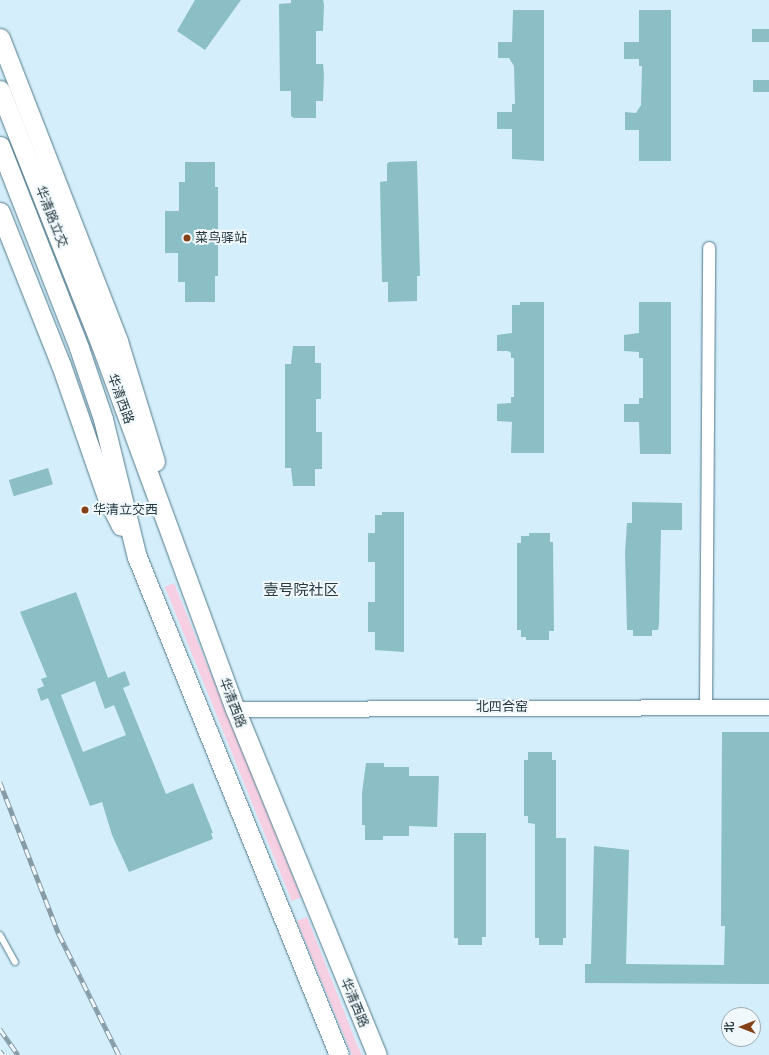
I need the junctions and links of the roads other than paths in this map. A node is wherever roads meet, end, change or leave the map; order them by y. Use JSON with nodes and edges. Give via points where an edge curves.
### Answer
{"nodes":[{"id":1,"x":0,"y":38,"type":"edge"},
{"id":2,"x":0,"y":90,"type":"edge"},
{"id":3,"x":0,"y":146,"type":"edge"},
{"id":4,"x":0,"y":212,"type":"edge"},
{"id":5,"x":709,"y":248,"type":"dead end"},
{"id":6,"x":101,"y":345,"type":"joint"},
{"id":7,"x":79,"y":348,"type":"joint"},
{"id":8,"x":171,"y":540,"type":"junction"},
{"id":9,"x":137,"y":557,"type":"junction"},
{"id":10,"x":706,"y":706,"type":"junction"},
{"id":11,"x":769,"y":707,"type":"edge"},
{"id":12,"x":235,"y":709,"type":"junction"},
{"id":13,"x":0,"y":935,"type":"edge"},
{"id":14,"x":15,"y":962,"type":"dead end"},
{"id":15,"x":339,"y":1055,"type":"edge"},
{"id":16,"x":377,"y":1055,"type":"edge"}],
"edges":[{"from":1,"to":8,"type":"main road","via":[[118,342],[162,480]]},
{"from":2,"to":6,"type":"main road","name":"华清路立交"},
{"from":3,"to":7,"type":"main road","name":"华清路立交"},
{"from":4,"to":9,"type":"main road","via":[[61,366],[108,500]]},
{"from":5,"to":10,"type":"street"},
{"from":6,"to":8,"type":"main road","name":"华清西路"},
{"from":7,"to":9,"type":"main road","name":"华清西路","via":[[103,419]]},
{"from":8,"to":12,"type":"main road","name":"华清西路"},
{"from":9,"to":15,"type":"main road","name":"华清西路"},
{"from":10,"to":11,"type":"street","name":"北四合窑"},
{"from":10,"to":12,"type":"street","name":"北四合窑"},
{"from":12,"to":16,"type":"main road","name":"华清西路"},
{"from":13,"to":14,"type":"lane"}]}
